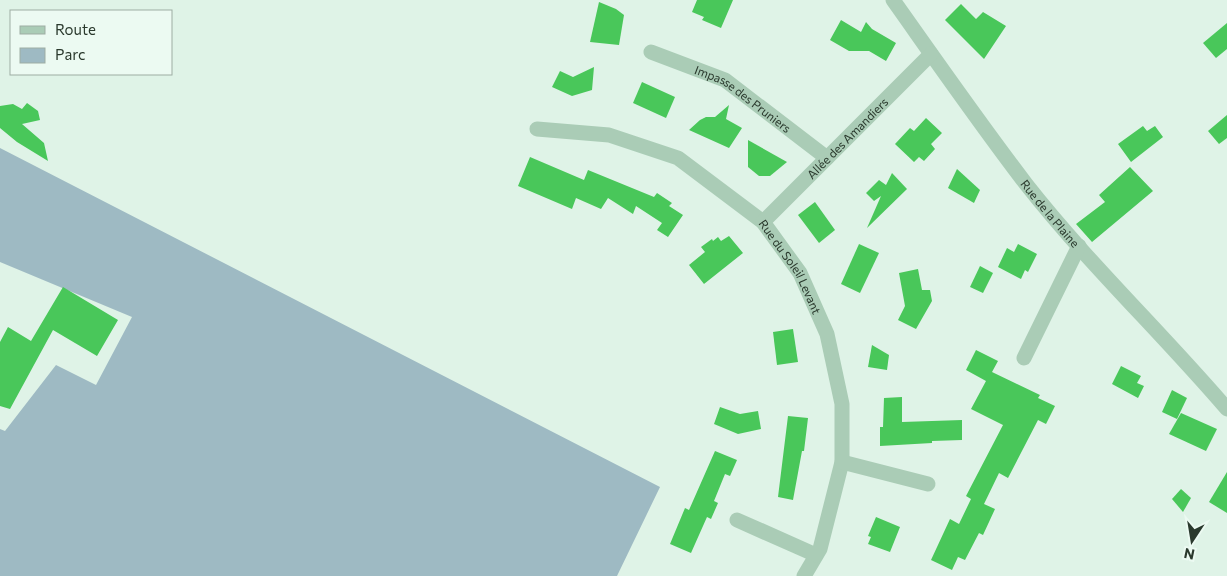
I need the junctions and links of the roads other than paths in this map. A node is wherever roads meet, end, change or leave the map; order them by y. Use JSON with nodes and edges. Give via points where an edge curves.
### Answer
{"nodes":[{"id":1,"x":893,"y":0,"type":"edge"},
{"id":2,"x":651,"y":52,"type":"dead end"},
{"id":3,"x":931,"y":54,"type":"junction"},
{"id":4,"x":537,"y":129,"type":"dead end"},
{"id":5,"x":827,"y":158,"type":"junction"},
{"id":6,"x":764,"y":222,"type":"junction"},
{"id":7,"x":1079,"y":246,"type":"junction"},
{"id":8,"x":1024,"y":358,"type":"dead end"},
{"id":9,"x":1227,"y":409,"type":"edge"},
{"id":10,"x":842,"y":462,"type":"junction"},
{"id":11,"x":928,"y":484,"type":"dead end"},
{"id":12,"x":737,"y":520,"type":"dead end"},
{"id":13,"x":816,"y":555,"type":"junction"},
{"id":14,"x":804,"y":576,"type":"edge"}],
"edges":[{"from":1,"to":3,"type":"street","name":"Rue de la Plaine"},
{"from":2,"to":5,"type":"street","name":"Impasse des Pruniers","via":[[725,80]]},
{"from":3,"to":5,"type":"street","name":"Allée des Amandiers"},
{"from":3,"to":7,"type":"street","name":"Rue de la Plaine","via":[[1026,184]]},
{"from":4,"to":6,"type":"street","name":"Rue du Soleil Levant","via":[[608,135],[678,158]]},
{"from":5,"to":6,"type":"street","name":"Allée des Amandiers"},
{"from":6,"to":10,"type":"street","name":"Rue du Soleil Levant","via":[[800,273],[827,334],[842,404]]},
{"from":7,"to":8,"type":"street"},
{"from":7,"to":9,"type":"street","name":"Rue de la Plaine"},
{"from":10,"to":11,"type":"street"},
{"from":10,"to":13,"type":"street","name":"Rue du Soleil Levant"},
{"from":12,"to":13,"type":"street"},
{"from":13,"to":14,"type":"street","name":"Rue du Soleil Levant"}]}
